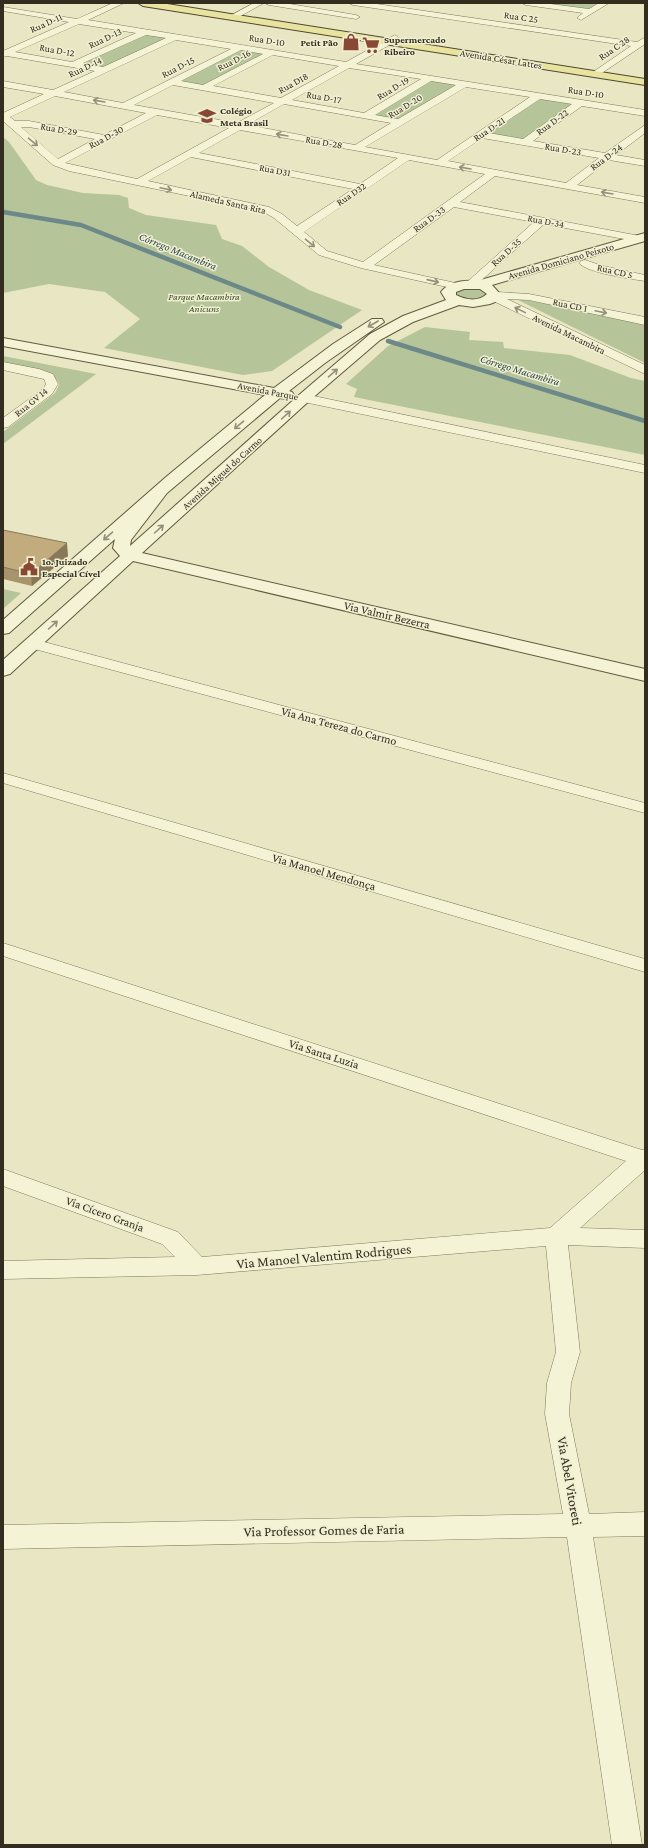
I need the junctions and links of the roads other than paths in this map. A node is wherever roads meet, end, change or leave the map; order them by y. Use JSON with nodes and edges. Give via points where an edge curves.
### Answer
{"nodes":[{"id":1,"x":120,"y":3,"type":"edge"},
{"id":2,"x":143,"y":3,"type":"edge"},
{"id":3,"x":176,"y":3,"type":"edge"},
{"id":4,"x":260,"y":3,"type":"edge"},
{"id":5,"x":269,"y":3,"type":"edge"},
{"id":6,"x":355,"y":3,"type":"edge"},
{"id":7,"x":527,"y":3,"type":"edge"},
{"id":8,"x":605,"y":3,"type":"edge"},
{"id":9,"x":377,"y":6,"type":"junction"},
{"id":10,"x":3,"y":9,"type":"edge"},
{"id":11,"x":12,"y":10,"type":"junction"},
{"id":12,"x":590,"y":12,"type":"junction"},
{"id":13,"x":3,"y":14,"type":"edge"},
{"id":14,"x":235,"y":15,"type":"junction"},
{"id":15,"x":356,"y":17,"type":"junction"},
{"id":16,"x":79,"y":21,"type":"junction"},
{"id":17,"x":340,"y":25,"type":"junction"},
{"id":18,"x":145,"y":32,"type":"junction"},
{"id":19,"x":558,"y":33,"type":"junction"},
{"id":20,"x":176,"y":37,"type":"junction"},
{"id":21,"x":392,"y":40,"type":"junction"},
{"id":22,"x":642,"y":43,"type":"edge"},
{"id":23,"x":241,"y":47,"type":"junction"},
{"id":24,"x":273,"y":52,"type":"junction"},
{"id":25,"x":5,"y":54,"type":"edge"},
{"id":26,"x":74,"y":64,"type":"junction"},
{"id":27,"x":347,"y":65,"type":"junction"},
{"id":28,"x":105,"y":70,"type":"junction"},
{"id":29,"x":599,"y":72,"type":"junction"},
{"id":30,"x":645,"y":76,"type":"edge"},
{"id":31,"x":430,"y":78,"type":"junction"},
{"id":32,"x":173,"y":82,"type":"junction"},
{"id":33,"x":645,"y":82,"type":"edge"},
{"id":34,"x":3,"y":84,"type":"edge"},
{"id":35,"x":464,"y":84,"type":"junction"},
{"id":36,"x":205,"y":87,"type":"junction"},
{"id":37,"x":54,"y":93,"type":"junction"},
{"id":38,"x":538,"y":96,"type":"junction"},
{"id":39,"x":282,"y":101,"type":"junction"},
{"id":40,"x":580,"y":102,"type":"junction"},
{"id":41,"x":124,"y":106,"type":"junction"},
{"id":42,"x":155,"y":112,"type":"junction"},
{"id":43,"x":645,"y":113,"type":"edge"},
{"id":44,"x":366,"y":116,"type":"junction"},
{"id":45,"x":3,"y":117,"type":"edge"},
{"id":46,"x":400,"y":122,"type":"junction"},
{"id":47,"x":12,"y":124,"type":"junction"},
{"id":48,"x":237,"y":127,"type":"junction"},
{"id":49,"x":645,"y":128,"type":"edge"},
{"id":50,"x":481,"y":134,"type":"junction"},
{"id":51,"x":106,"y":138,"type":"junction"},
{"id":52,"x":525,"y":142,"type":"junction"},
{"id":53,"x":356,"y":148,"type":"junction"},
{"id":54,"x":189,"y":154,"type":"junction"},
{"id":55,"x":607,"y":156,"type":"junction"},
{"id":56,"x":406,"y":157,"type":"junction"},
{"id":57,"x":58,"y":163,"type":"junction"},
{"id":58,"x":439,"y":163,"type":"junction"},
{"id":59,"x":645,"y":163,"type":"edge"},
{"id":60,"x":493,"y":173,"type":"junction"},
{"id":61,"x":138,"y":183,"type":"junction"},
{"id":62,"x":361,"y":186,"type":"junction"},
{"id":63,"x":567,"y":187,"type":"junction"},
{"id":64,"x":645,"y":200,"type":"edge"},
{"id":65,"x":451,"y":203,"type":"junction"},
{"id":66,"x":265,"y":209,"type":"junction"},
{"id":67,"x":317,"y":217,"type":"junction"},
{"id":68,"x":542,"y":220,"type":"junction"},
{"id":69,"x":296,"y":232,"type":"junction"},
{"id":70,"x":643,"y":241,"type":"edge"},
{"id":71,"x":585,"y":262,"type":"junction"},
{"id":72,"x":365,"y":266,"type":"junction"},
{"id":73,"x":645,"y":278,"type":"edge"},
{"id":74,"x":473,"y":285,"type":"junction"},
{"id":75,"x":454,"y":294,"type":"junction"},
{"id":76,"x":494,"y":295,"type":"junction"},
{"id":77,"x":645,"y":321,"type":"edge"},
{"id":78,"x":3,"y":342,"type":"edge"},
{"id":79,"x":3,"y":349,"type":"edge"},
{"id":80,"x":3,"y":366,"type":"edge"},
{"id":81,"x":645,"y":370,"type":"edge"},
{"id":82,"x":273,"y":396,"type":"junction"},
{"id":83,"x":304,"y":398,"type":"junction"},
{"id":84,"x":3,"y":424,"type":"edge"},
{"id":85,"x":645,"y":469,"type":"edge"},
{"id":86,"x":161,"y":490,"type":"junction"},
{"id":87,"x":129,"y":556,"type":"junction"},
{"id":88,"x":3,"y":629,"type":"edge"},
{"id":89,"x":33,"y":644,"type":"junction"},
{"id":90,"x":3,"y":670,"type":"edge"},
{"id":91,"x":645,"y":675,"type":"edge"},
{"id":92,"x":3,"y":778,"type":"edge"},
{"id":93,"x":645,"y":808,"type":"edge"},
{"id":94,"x":3,"y":949,"type":"edge"},
{"id":95,"x":645,"y":966,"type":"edge"},
{"id":96,"x":645,"y":1158,"type":"edge"},
{"id":97,"x":3,"y":1176,"type":"edge"},
{"id":98,"x":556,"y":1236,"type":"junction"},
{"id":99,"x":645,"y":1240,"type":"edge"},
{"id":100,"x":197,"y":1266,"type":"junction"},
{"id":101,"x":3,"y":1270,"type":"edge"},
{"id":102,"x":645,"y":1524,"type":"edge"},
{"id":103,"x":578,"y":1525,"type":"junction"},
{"id":104,"x":3,"y":1536,"type":"edge"},
{"id":105,"x":627,"y":1845,"type":"edge"}],
"edges":[{"from":1,"to":16,"type":"street","name":"Rua D-11"},
{"from":2,"to":14,"type":"main road","name":"Avenida César Lattes"},
{"from":3,"to":14,"type":"main road","name":"Avenida César Lattes"},
{"from":4,"to":14,"type":"street"},
{"from":5,"to":15,"type":"street"},
{"from":6,"to":9,"type":"street","name":"Rua C 25"},
{"from":7,"to":12,"type":"street"},
{"from":8,"to":12,"type":"street"},
{"from":9,"to":15,"type":"street"},
{"from":9,"to":19,"type":"street","name":"Rua C 25"},
{"from":10,"to":11,"type":"street","name":"Rua D-10"},
{"from":11,"to":13,"type":"street"},
{"from":11,"to":16,"type":"street","name":"Rua D-10"},
{"from":12,"to":19,"type":"street"},
{"from":14,"to":17,"type":"main road","name":"Avenida César Lattes"},
{"from":14,"to":21,"type":"main road","name":"Avenida César Lattes"},
{"from":15,"to":17,"type":"street"},
{"from":16,"to":18,"type":"street","name":"Rua D-10"},
{"from":16,"to":25,"type":"street","name":"Rua D-11"},
{"from":17,"to":21,"type":"main road","name":"Avenida César Lattes"},
{"from":18,"to":20,"type":"street","name":"Rua D-10"},
{"from":18,"to":26,"type":"street","name":"Rua D-13"},
{"from":19,"to":22,"type":"street","name":"Rua C 25"},
{"from":20,"to":23,"type":"street","name":"Rua D-10"},
{"from":20,"to":28,"type":"street","name":"Rua D-14"},
{"from":21,"to":27,"type":"street","name":"Rua D18"},
{"from":21,"to":29,"type":"main road","name":"Avenida César Lattes"},
{"from":22,"to":29,"type":"street","name":"Rua C 28"},
{"from":23,"to":24,"type":"street","name":"Rua D-10"},
{"from":23,"to":32,"type":"street","name":"Rua D-15"},
{"from":24,"to":27,"type":"street","name":"Rua D-10"},
{"from":24,"to":36,"type":"street","name":"Rua D-16"},
{"from":25,"to":26,"type":"street","name":"Rua D-12"},
{"from":26,"to":28,"type":"street","name":"Rua D-12"},
{"from":27,"to":31,"type":"street","name":"Rua D-10"},
{"from":27,"to":39,"type":"street","name":"Rua D18"},
{"from":28,"to":37,"type":"street","name":"Rua D-14"},
{"from":29,"to":30,"type":"main road","name":"Avenida César Lattes"},
{"from":29,"to":33,"type":"main road","name":"Avenida César Lattes"},
{"from":31,"to":35,"type":"street","name":"Rua D-10"},
{"from":31,"to":44,"type":"street","name":"Rua D-19"},
{"from":32,"to":36,"type":"street","name":"Rua D-17"},
{"from":32,"to":41,"type":"street","name":"Rua D-15"},
{"from":34,"to":37,"type":"street","name":"Rua D-28"},
{"from":35,"to":38,"type":"street","name":"Rua D-10"},
{"from":35,"to":46,"type":"street","name":"Rua D-20"},
{"from":36,"to":39,"type":"street","name":"Rua D-17"},
{"from":41,"to":37,"type":"street","name":"Rua D-28","one_way":true},
{"from":37,"to":45,"type":"street","name":"Rua D-14"},
{"from":38,"to":40,"type":"street","name":"Rua D-10"},
{"from":38,"to":50,"type":"street","name":"Rua D-21"},
{"from":39,"to":44,"type":"street","name":"Rua D-17"},
{"from":39,"to":48,"type":"street","name":"Rua D18"},
{"from":40,"to":43,"type":"street","name":"Rua D-10"},
{"from":40,"to":52,"type":"street","name":"Rua D-22"},
{"from":41,"to":42,"type":"street","name":"Rua D-28"},
{"from":42,"to":48,"type":"street","name":"Rua D-28"},
{"from":42,"to":51,"type":"street","name":"Rua D-30"},
{"from":44,"to":46,"type":"street","name":"Rua D-17"},
{"from":45,"to":47,"type":"street","name":"Alameda Santa Rita"},
{"from":46,"to":53,"type":"street","name":"Rua D-20"},
{"from":47,"to":51,"type":"street","name":"Rua D-29","via":[[29,124]]},
{"from":47,"to":57,"type":"street","name":"Alameda Santa Rita","one_way":true},
{"from":53,"to":48,"type":"street","name":"Rua D-28","one_way":true},
{"from":48,"to":54,"type":"street","name":"Rua D18"},
{"from":49,"to":55,"type":"street","name":"Rua D-24"},
{"from":50,"to":52,"type":"street","name":"Rua D-23"},
{"from":50,"to":58,"type":"street","name":"Rua D-21"},
{"from":51,"to":57,"type":"street","name":"Rua D-30"},
{"from":52,"to":55,"type":"street","name":"Rua D-23"},
{"from":53,"to":56,"type":"street","name":"Rua D-28"},
{"from":54,"to":61,"type":"street","name":"Rua D18"},
{"from":54,"to":62,"type":"street","name":"Rua D31"},
{"from":55,"to":59,"type":"street","name":"Rua D-23"},
{"from":55,"to":63,"type":"street","name":"Rua D-24"},
{"from":56,"to":58,"type":"street","name":"Rua D-28"},
{"from":56,"to":62,"type":"street","name":"Rua D32"},
{"from":57,"to":61,"type":"street","name":"Alameda Santa Rita","via":[[83,172]]},
{"from":60,"to":58,"type":"street","name":"Rua D-28","one_way":true},
{"from":60,"to":63,"type":"street","name":"Rua D-28"},
{"from":60,"to":65,"type":"street","name":"Rua D-33"},
{"from":61,"to":66,"type":"street","name":"Alameda Santa Rita","one_way":true},
{"from":62,"to":67,"type":"street","name":"Rua D32"},
{"from":64,"to":63,"type":"street","name":"Rua D-28","one_way":true},
{"from":65,"to":68,"type":"street","name":"Rua D-34"},
{"from":65,"to":72,"type":"street","name":"Rua D-33"},
{"from":66,"to":67,"type":"street"},
{"from":66,"to":69,"type":"street","name":"Alameda Santa Rita","via":[[278,216]]},
{"from":67,"to":69,"type":"street","name":"Rua D32"},
{"from":68,"to":70,"type":"street","name":"Rua D-34"},
{"from":68,"to":74,"type":"street","name":"Rua D-35"},
{"from":69,"to":72,"type":"street","name":"Alameda Santa Rita","one_way":true,"via":[[323,253]]},
{"from":70,"to":71,"type":"main road","name":"Avenida Domiciano Peixoto"},
{"from":70,"to":74,"type":"main road","name":"Avenida Domiciano Peixoto"},
{"from":71,"to":73,"type":"street","name":"Rua CD 5","via":[[600,269]]},
{"from":71,"to":76,"type":"main road","name":"Avenida Domiciano Peixoto","via":[[503,288]]},
{"from":72,"to":75,"type":"street","name":"Alameda Santa Rita","one_way":true},
{"from":74,"to":75,"type":"main road","name":"Avenida Domiciano Peixoto"},
{"from":74,"to":76,"type":"main road","via":[[491,290]]},
{"from":75,"to":76,"type":"main road","name":"Avenida Domiciano Peixoto","via":[[478,303],[487,301]]},
{"from":75,"to":82,"type":"main road","one_way":true,"via":[[384,318],[351,337]]},
{"from":83,"to":75,"type":"main road","name":"Avenida Miguel do Carmo","one_way":true,"via":[[375,338]]},
{"from":76,"to":77,"type":"street","name":"Rua CD 1","one_way":true,"via":[[529,297]]},
{"from":81,"to":76,"type":"street","name":"Avenida Macambira","one_way":true},
{"from":78,"to":82,"type":"main road","name":"Avenida Parque"},
{"from":79,"to":82,"type":"main road","name":"Avenida Parque"},
{"from":80,"to":84,"type":"street","name":"Rua GV 14","via":[[39,373],[49,377],[52,384],[48,391]]},
{"from":82,"to":83,"type":"main road","name":"Avenida Parque"},
{"from":82,"to":86,"type":"main road","one_way":true},
{"from":83,"to":85,"type":"street"},
{"from":87,"to":83,"type":"main road","name":"Avenida Miguel do Carmo","one_way":true},
{"from":86,"to":87,"type":"main road","via":[[123,539],[122,548]]},
{"from":86,"to":88,"type":"main road","one_way":true},
{"from":89,"to":87,"type":"main road","name":"Avenida Miguel do Carmo","one_way":true},
{"from":87,"to":91,"type":"main road","name":"Via Valmir Bezerra"},
{"from":89,"to":90,"type":"main road","name":"Avenida Miguel do Carmo"},
{"from":89,"to":93,"type":"street","name":"Via Ana Tereza do Carmo"},
{"from":92,"to":95,"type":"street","name":"Via Manoel Mendonça"},
{"from":94,"to":96,"type":"street","name":"Via Santa Luzia"},
{"from":96,"to":98,"type":"street"},
{"from":97,"to":100,"type":"street","name":"Via Cícero Granja","via":[[170,1238]]},
{"from":98,"to":99,"type":"street","name":"Via Manoel Valentim Rodrigues"},
{"from":98,"to":100,"type":"street","name":"Via Manoel Valentim Rodrigues"},
{"from":98,"to":103,"type":"street","name":"Via Abel Vitoreti","via":[[568,1352],[559,1382],[557,1414]]},
{"from":100,"to":101,"type":"street","name":"Via Manoel Valentim Rodrigues"},
{"from":102,"to":103,"type":"street","name":"Via Professor Gomes de Faria"},
{"from":103,"to":104,"type":"street","name":"Via Professor Gomes de Faria"},
{"from":103,"to":105,"type":"street","name":"Via Abel Vitoreti"}]}
